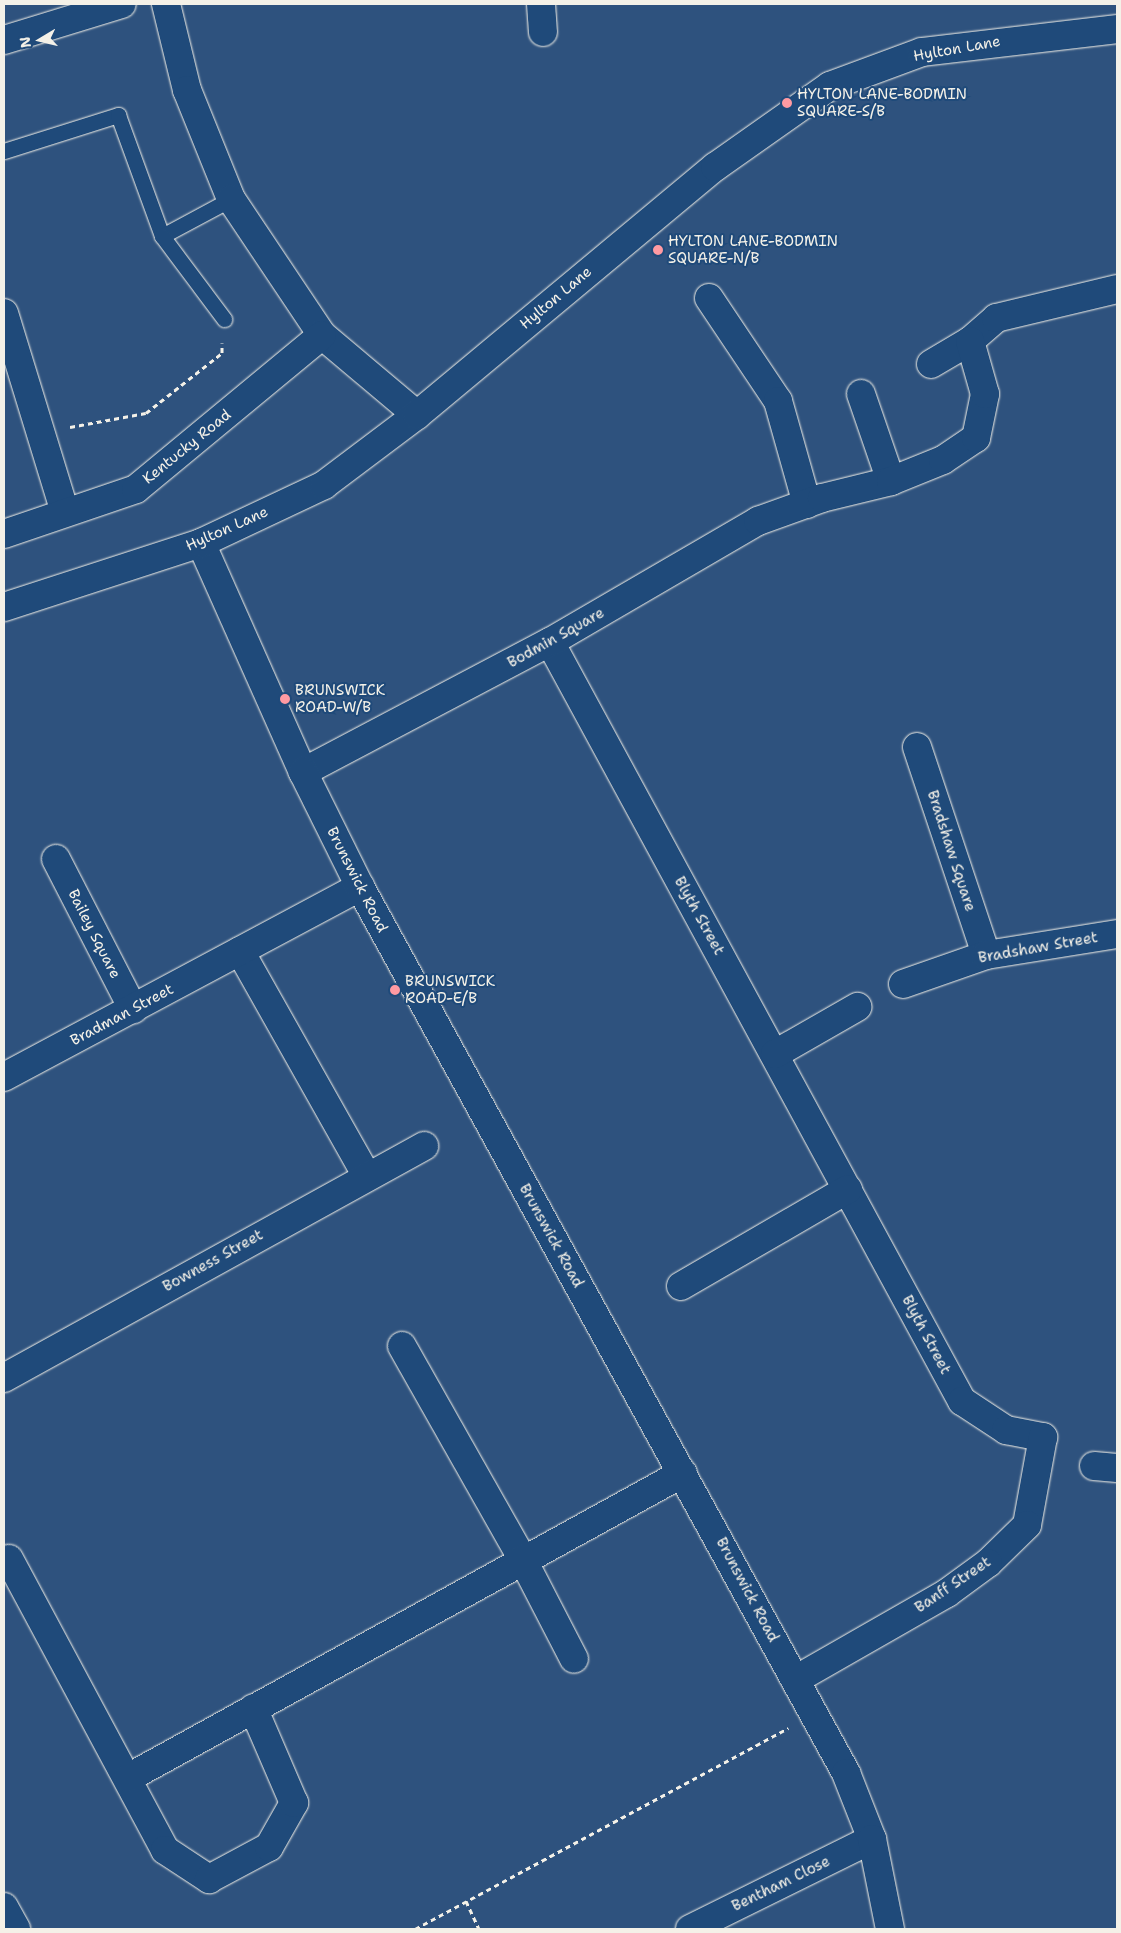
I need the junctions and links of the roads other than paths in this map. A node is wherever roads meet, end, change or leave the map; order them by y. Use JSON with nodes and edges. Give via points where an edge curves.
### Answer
{"nodes":[{"id":1,"x":122,"y":4,"type":"edge"},
{"id":2,"x":166,"y":4,"type":"edge"},
{"id":3,"x":541,"y":4,"type":"edge"},
{"id":4,"x":1117,"y":29,"type":"edge"},
{"id":5,"x":543,"y":32,"type":"dead end"},
{"id":6,"x":4,"y":40,"type":"edge"},
{"id":7,"x":4,"y":151,"type":"edge"},
{"id":8,"x":231,"y":199,"type":"junction"},
{"id":9,"x":162,"y":236,"type":"junction"},
{"id":10,"x":1117,"y":289,"type":"edge"},
{"id":11,"x":709,"y":298,"type":"dead end"},
{"id":12,"x":4,"y":313,"type":"edge"},
{"id":13,"x":224,"y":319,"type":"road end"},
{"id":14,"x":322,"y":335,"type":"junction"},
{"id":15,"x":970,"y":341,"type":"junction"},
{"id":16,"x":931,"y":364,"type":"dead end"},
{"id":17,"x":861,"y":394,"type":"dead end"},
{"id":18,"x":417,"y":415,"type":"junction"},
{"id":19,"x":891,"y":481,"type":"junction"},
{"id":20,"x":807,"y":504,"type":"junction"},
{"id":21,"x":64,"y":512,"type":"junction"},
{"id":22,"x":4,"y":534,"type":"edge"},
{"id":23,"x":201,"y":543,"type":"junction"},
{"id":24,"x":4,"y":607,"type":"edge"},
{"id":25,"x":550,"y":642,"type":"junction"},
{"id":26,"x":917,"y":747,"type":"dead end"},
{"id":27,"x":303,"y":772,"type":"junction"},
{"id":28,"x":56,"y":859,"type":"dead end"},
{"id":29,"x":360,"y":887,"type":"junction"},
{"id":30,"x":1117,"y":934,"type":"edge"},
{"id":31,"x":240,"y":951,"type":"junction"},
{"id":32,"x":986,"y":954,"type":"junction"},
{"id":33,"x":903,"y":984,"type":"dead end"},
{"id":34,"x":858,"y":1007,"type":"dead end"},
{"id":35,"x":133,"y":1009,"type":"junction"},
{"id":36,"x":775,"y":1054,"type":"junction"},
{"id":37,"x":4,"y":1077,"type":"edge"},
{"id":38,"x":424,"y":1146,"type":"dead end"},
{"id":39,"x":366,"y":1175,"type":"junction"},
{"id":40,"x":848,"y":1189,"type":"junction"},
{"id":41,"x":681,"y":1286,"type":"dead end"},
{"id":42,"x":402,"y":1346,"type":"dead end"},
{"id":43,"x":4,"y":1378,"type":"edge"},
{"id":44,"x":1043,"y":1438,"type":"joint"},
{"id":45,"x":683,"y":1473,"type":"junction"},
{"id":46,"x":9,"y":1559,"type":"dead end"},
{"id":47,"x":523,"y":1560,"type":"junction"},
{"id":48,"x":574,"y":1659,"type":"dead end"},
{"id":49,"x":795,"y":1680,"type":"junction"},
{"id":50,"x":253,"y":1708,"type":"junction"},
{"id":51,"x":128,"y":1778,"type":"junction"},
{"id":52,"x":872,"y":1839,"type":"junction"},
{"id":53,"x":4,"y":1907,"type":"edge"},
{"id":54,"x":16,"y":1929,"type":"edge"},
{"id":55,"x":690,"y":1929,"type":"edge"},
{"id":56,"x":890,"y":1929,"type":"edge"}],
"edges":[{"from":1,"to":6,"type":"street"},
{"from":2,"to":8,"type":"street","via":[[187,90]]},
{"from":3,"to":5,"type":"street"},
{"from":4,"to":18,"type":"street","name":"Hylton Lane","via":[[922,52],[830,86],[715,166]]},
{"from":7,"to":9,"type":"lane","via":[[118,115]]},
{"from":8,"to":9,"type":"lane"},
{"from":8,"to":14,"type":"street"},
{"from":9,"to":13,"type":"lane"},
{"from":10,"to":15,"type":"street","via":[[996,318]]},
{"from":11,"to":20,"type":"street","via":[[778,401]]},
{"from":12,"to":21,"type":"street"},
{"from":14,"to":18,"type":"street"},
{"from":14,"to":21,"type":"street","name":"Kentucky Road","via":[[136,489]]},
{"from":15,"to":16,"type":"street"},
{"from":15,"to":19,"type":"street","name":"Bodmin Square","via":[[985,394],[976,438],[943,460]]},
{"from":17,"to":19,"type":"street"},
{"from":18,"to":23,"type":"street","name":"Hylton Lane","via":[[324,485]]},
{"from":19,"to":20,"type":"street","name":"Bodmin Square"},
{"from":20,"to":25,"type":"street","name":"Bodmin Square","via":[[758,522]]},
{"from":21,"to":22,"type":"street","name":"Kentucky Road"},
{"from":23,"to":24,"type":"street","name":"Hylton Lane"},
{"from":23,"to":27,"type":"street","name":"Brunswick Road"},
{"from":25,"to":27,"type":"street","name":"Bodmin Square"},
{"from":25,"to":36,"type":"street","name":"Blyth Street"},
{"from":26,"to":32,"type":"street","name":"Bradshaw Square"},
{"from":27,"to":29,"type":"street","name":"Brunswick Road"},
{"from":28,"to":35,"type":"street","name":"Bailey Square"},
{"from":29,"to":31,"type":"street","name":"Bradman Street"},
{"from":29,"to":45,"type":"street","name":"Brunswick Road"},
{"from":30,"to":32,"type":"street","name":"Bradshaw Street"},
{"from":31,"to":35,"type":"street","name":"Bradman Street"},
{"from":31,"to":39,"type":"street"},
{"from":32,"to":33,"type":"street","name":"Bradshaw Street"},
{"from":34,"to":36,"type":"street"},
{"from":35,"to":37,"type":"street","name":"Bradman Street"},
{"from":36,"to":40,"type":"street","name":"Blyth Street"},
{"from":38,"to":39,"type":"street","name":"Bowness Street"},
{"from":39,"to":43,"type":"street","name":"Bowness Street"},
{"from":40,"to":41,"type":"street"},
{"from":40,"to":44,"type":"street","name":"Blyth Street","via":[[962,1401],[1006,1430]]},
{"from":42,"to":47,"type":"street"},
{"from":44,"to":49,"type":"street","name":"Banff Street","via":[[1028,1525],[988,1563],[947,1593]]},
{"from":45,"to":47,"type":"street"},
{"from":45,"to":49,"type":"street","name":"Brunswick Road"},
{"from":46,"to":51,"type":"street"},
{"from":47,"to":48,"type":"street"},
{"from":47,"to":50,"type":"street"},
{"from":49,"to":52,"type":"street","name":"Brunswick Road","via":[[846,1773]]},
{"from":50,"to":51,"type":"street"},
{"from":50,"to":51,"type":"street","via":[[294,1804],[269,1847],[209,1879],[165,1850]]},
{"from":52,"to":55,"type":"street","name":"Bentham Close"},
{"from":52,"to":56,"type":"street","name":"Brunswick Road"},
{"from":53,"to":54,"type":"street"}]}
